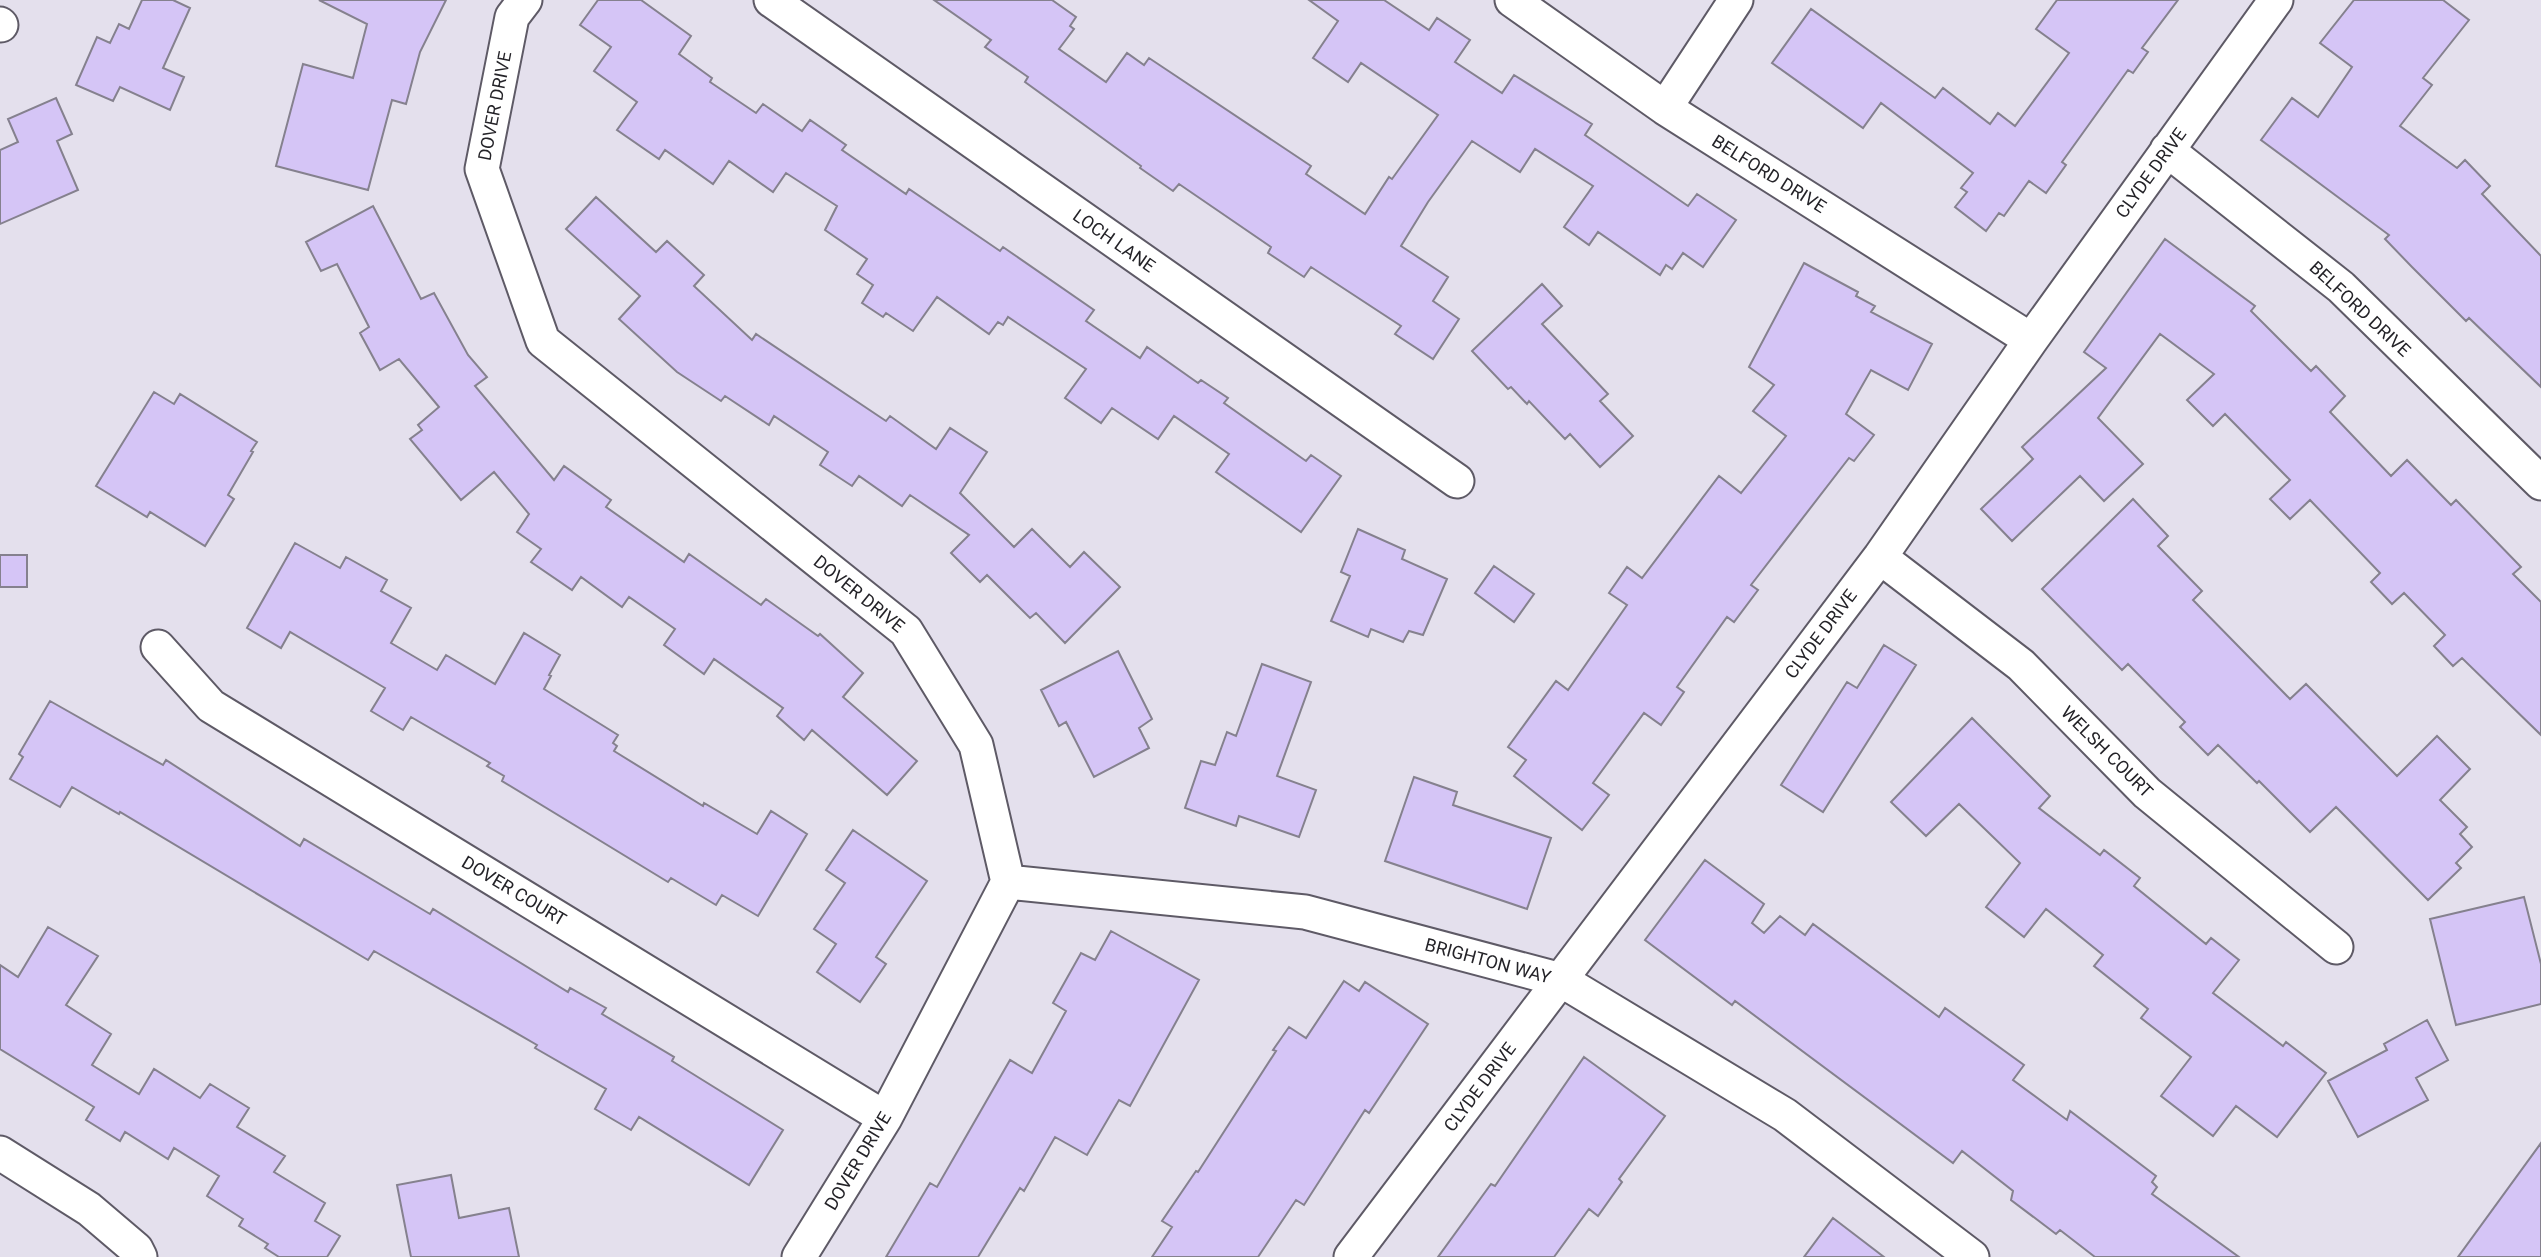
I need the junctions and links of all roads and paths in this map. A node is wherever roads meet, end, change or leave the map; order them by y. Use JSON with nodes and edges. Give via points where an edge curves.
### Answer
{"nodes":[{"id":1,"x":525,"y":0,"type":"edge"},
{"id":2,"x":771,"y":0,"type":"edge"},
{"id":3,"x":1512,"y":0,"type":"edge"},
{"id":4,"x":1736,"y":0,"type":"edge"},
{"id":5,"x":2276,"y":0,"type":"edge"},
{"id":6,"x":1665,"y":108,"type":"junction"},
{"id":7,"x":2167,"y":150,"type":"junction"},
{"id":8,"x":2031,"y":341,"type":"junction"},
{"id":9,"x":1457,"y":481,"type":"dead end"},
{"id":10,"x":2541,"y":483,"type":"edge"},
{"id":11,"x":1880,"y":557,"type":"junction"},
{"id":12,"x":158,"y":647,"type":"dead end"},
{"id":13,"x":1008,"y":882,"type":"junction"},
{"id":14,"x":2336,"y":947,"type":"dead end"},
{"id":15,"x":1561,"y":980,"type":"junction"},
{"id":16,"x":886,"y":1118,"type":"junction"},
{"id":17,"x":0,"y":1153,"type":"edge"},
{"id":18,"x":140,"y":1257,"type":"edge"},
{"id":19,"x":799,"y":1257,"type":"edge"},
{"id":20,"x":1351,"y":1257,"type":"edge"},
{"id":21,"x":1972,"y":1257,"type":"edge"}],
"edges":[{"from":1,"to":13,"type":"street","name":"DOVER DRIVE","via":[[512,17],[482,169],[543,341],[906,631],[976,745]]},
{"from":2,"to":9,"type":"street","name":"LOCH LANE"},
{"from":3,"to":6,"type":"street","name":"BELFORD DRIVE"},
{"from":4,"to":6,"type":"street"},
{"from":5,"to":7,"type":"street","name":"CLYDE DRIVE"},
{"from":6,"to":8,"type":"street","name":"BELFORD DRIVE"},
{"from":7,"to":8,"type":"street","name":"CLYDE DRIVE"},
{"from":7,"to":10,"type":"street","name":"BELFORD DRIVE","via":[[2341,287]]},
{"from":8,"to":11,"type":"street","name":"CLYDE DRIVE"},
{"from":11,"to":14,"type":"street","name":"WELSH COURT","via":[[2021,665],[2147,793]]},
{"from":11,"to":15,"type":"street","name":"CLYDE DRIVE"},
{"from":12,"to":16,"type":"street","name":"DOVER COURT","via":[[211,706]]},
{"from":13,"to":15,"type":"street","name":"BRIGHTON WAY","via":[[1305,912]]},
{"from":13,"to":16,"type":"street","name":"DOVER DRIVE"},
{"from":15,"to":20,"type":"street","name":"CLYDE DRIVE"},
{"from":15,"to":21,"type":"street","name":"BRIGHTON WAY","via":[[1785,1115]]},
{"from":16,"to":19,"type":"street","name":"DOVER DRIVE"},
{"from":17,"to":18,"type":"street","via":[[89,1209]]}]}
